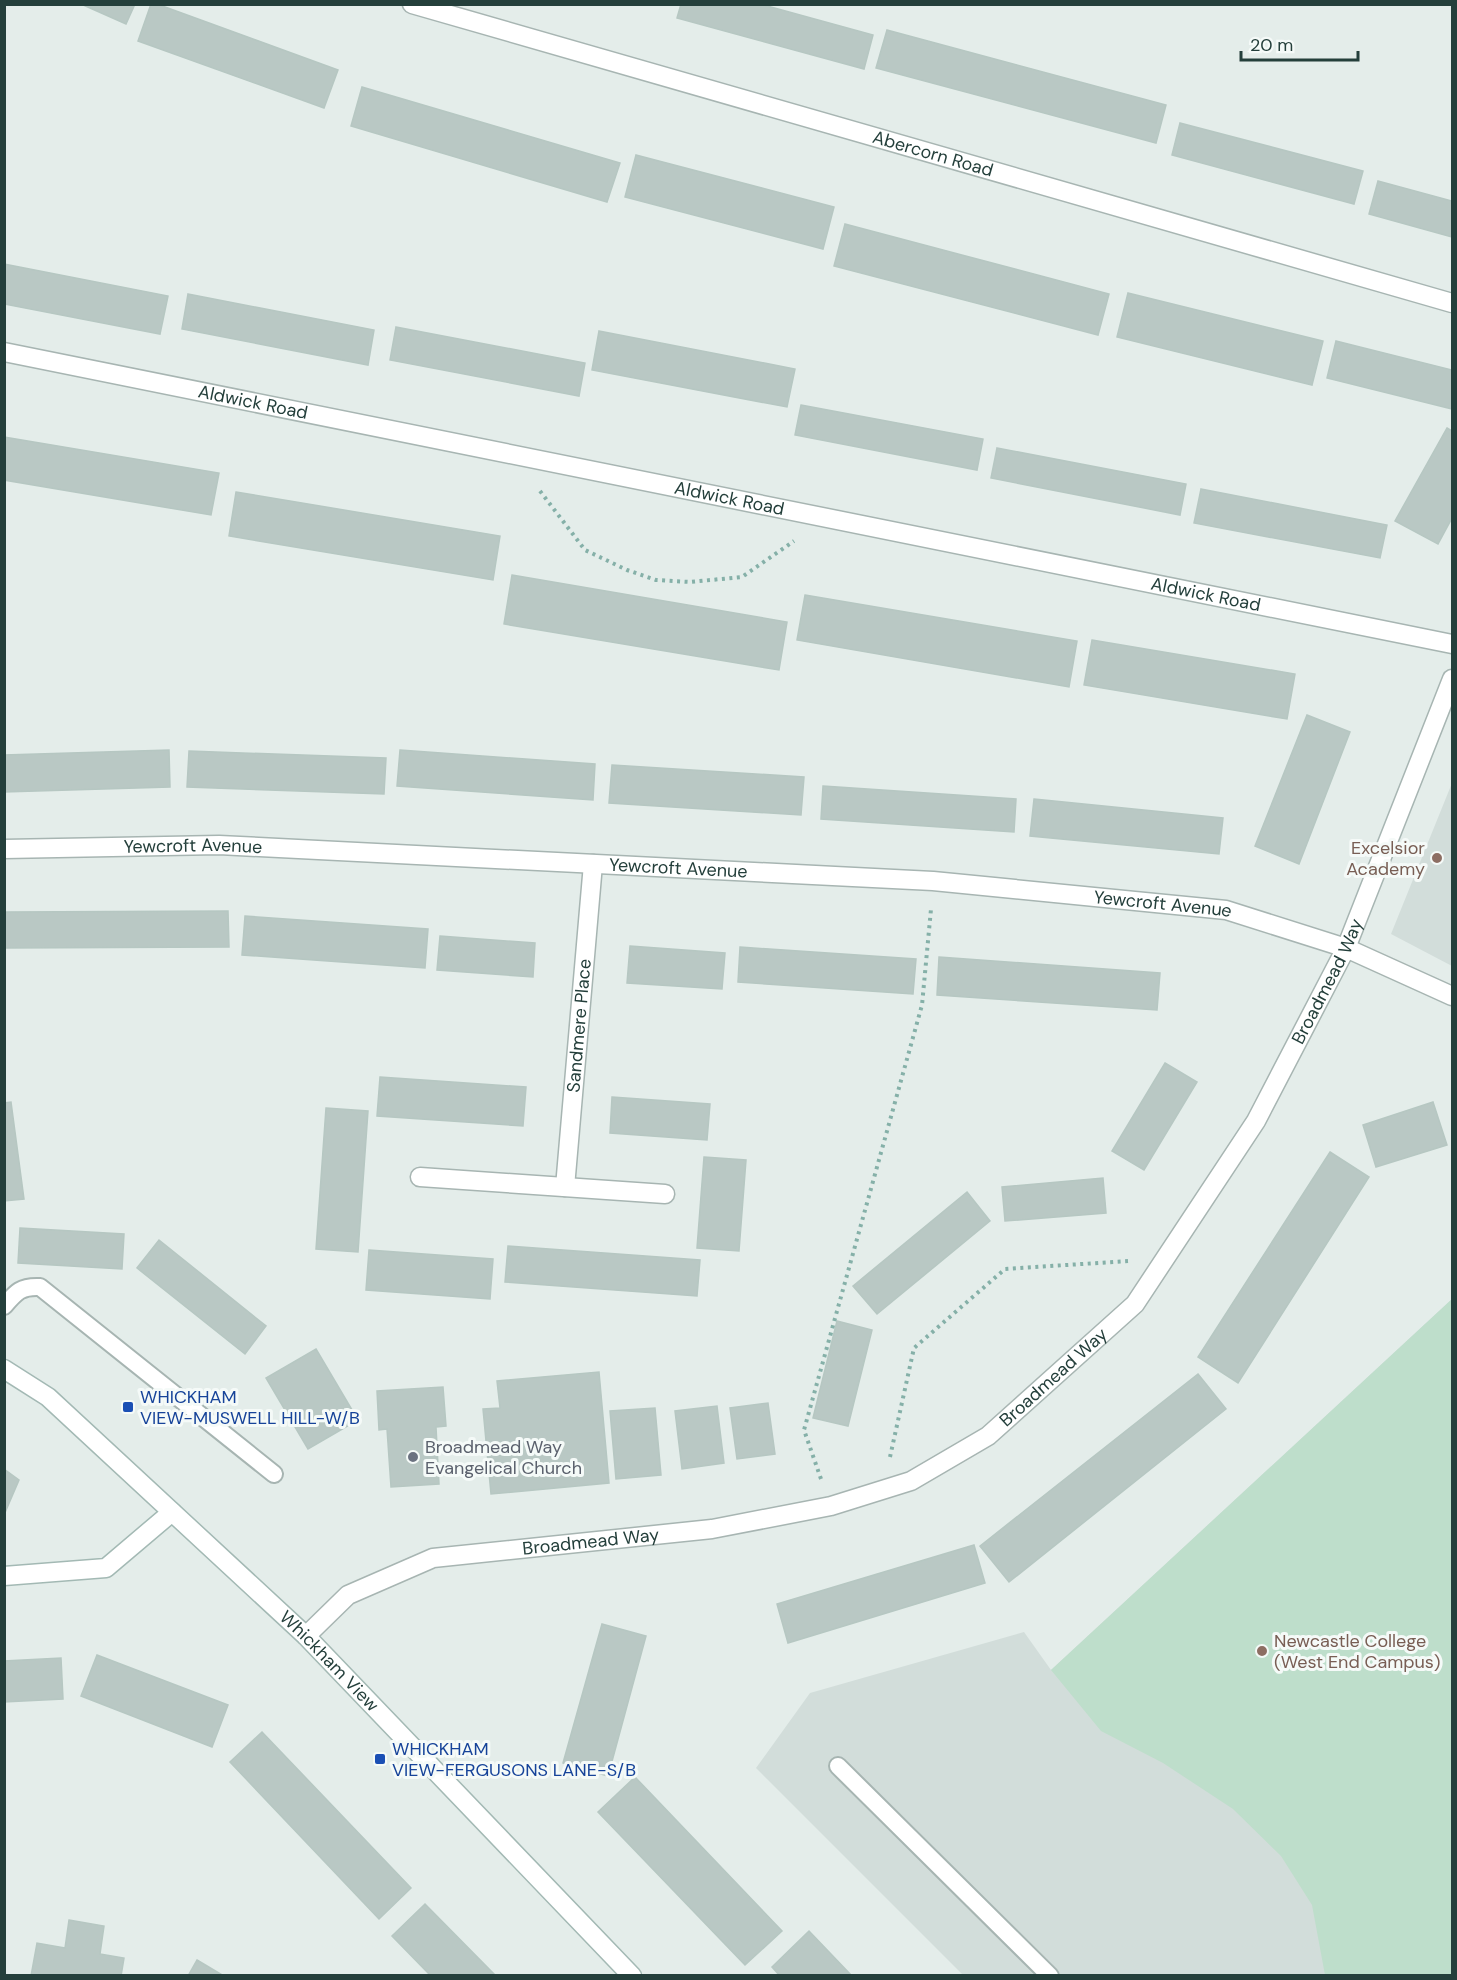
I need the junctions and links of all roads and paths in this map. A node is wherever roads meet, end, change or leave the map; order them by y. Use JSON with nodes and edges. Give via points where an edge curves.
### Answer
{"nodes":[{"id":1,"x":412,"y":4,"type":"edge"},
{"id":2,"x":1452,"y":303,"type":"edge"},
{"id":3,"x":4,"y":352,"type":"edge"},
{"id":4,"x":546,"y":461,"type":"junction"},
{"id":5,"x":803,"y":513,"type":"junction"},
{"id":6,"x":1452,"y":644,"type":"edge"},
{"id":7,"x":1452,"y":679,"type":"edge"},
{"id":8,"x":4,"y":849,"type":"edge"},
{"id":9,"x":593,"y":864,"type":"junction"},
{"id":10,"x":933,"y":881,"type":"junction"},
{"id":11,"x":1346,"y":948,"type":"junction"},
{"id":12,"x":1452,"y":996,"type":"edge"},
{"id":13,"x":420,"y":1177,"type":"dead end"},
{"id":14,"x":565,"y":1187,"type":"junction"},
{"id":15,"x":665,"y":1194,"type":"dead end"},
{"id":16,"x":1166,"y":1258,"type":"junction"},
{"id":17,"x":4,"y":1306,"type":"edge"},
{"id":18,"x":4,"y":1369,"type":"edge"},
{"id":19,"x":274,"y":1474,"type":"dead end"},
{"id":20,"x":883,"y":1490,"type":"junction"},
{"id":21,"x":831,"y":1506,"type":"junction"},
{"id":22,"x":172,"y":1512,"type":"junction"},
{"id":23,"x":4,"y":1576,"type":"edge"},
{"id":24,"x":306,"y":1636,"type":"junction"},
{"id":25,"x":838,"y":1766,"type":"dead end"},
{"id":26,"x":632,"y":1976,"type":"edge"},
{"id":27,"x":1050,"y":1976,"type":"edge"}],
"edges":[{"from":1,"to":2,"type":"street","name":"Abercorn Road"},
{"from":3,"to":4,"type":"street","name":"Aldwick Road"},
{"from":4,"to":5,"type":"street","name":"Aldwick Road"},
{"from":4,"to":5,"type":"path","via":[[540,492],[585,550],[656,580],[690,582],[742,576],[798,538]]},
{"from":5,"to":6,"type":"street","name":"Aldwick Road"},
{"from":7,"to":11,"type":"street","name":"Broadmead Way"},
{"from":8,"to":9,"type":"street","name":"Yewcroft Avenue","via":[[219,844]]},
{"from":9,"to":10,"type":"street","name":"Yewcroft Avenue"},
{"from":9,"to":14,"type":"street","name":"Sandmere Place"},
{"from":10,"to":11,"type":"street","name":"Yewcroft Avenue","via":[[1226,910]]},
{"from":10,"to":21,"type":"path","via":[[922,1005],[804,1430]]},
{"from":11,"to":12,"type":"street","name":"Yewcroft Avenue"},
{"from":11,"to":16,"type":"street","name":"Broadmead Way","via":[[1256,1121]]},
{"from":13,"to":14,"type":"street"},
{"from":14,"to":15,"type":"street"},
{"from":16,"to":20,"type":"street","name":"Broadmead Way","via":[[1135,1304],[988,1436],[912,1481]]},
{"from":16,"to":20,"type":"path","via":[[1005,1269],[914,1348]]},
{"from":17,"to":19,"type":"lane","via":[[16,1292],[28,1286],[40,1287]]},
{"from":18,"to":22,"type":"street","name":"Whickham View","via":[[48,1397]]},
{"from":20,"to":21,"type":"street","name":"Broadmead Way"},
{"from":21,"to":24,"type":"street","name":"Broadmead Way","via":[[712,1529],[434,1558],[348,1595]]},
{"from":22,"to":23,"type":"street","via":[[106,1568]]},
{"from":22,"to":24,"type":"street","name":"Whickham View"},
{"from":24,"to":26,"type":"street","name":"Whickham View"},
{"from":25,"to":27,"type":"lane"}]}
